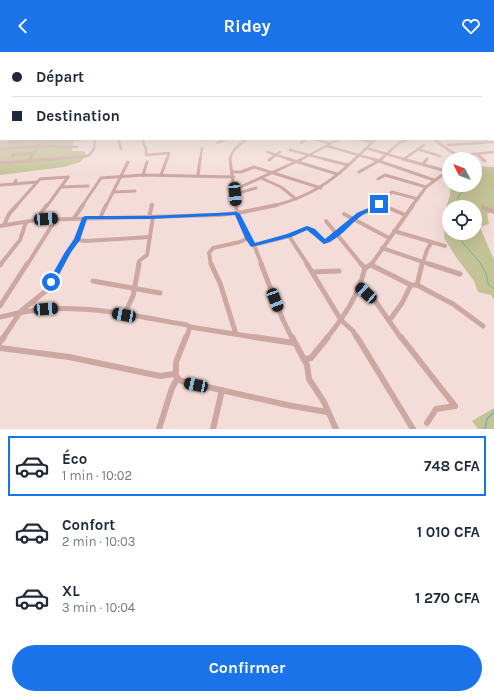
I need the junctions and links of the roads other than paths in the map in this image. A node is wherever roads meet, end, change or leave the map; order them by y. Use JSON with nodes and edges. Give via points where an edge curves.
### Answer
{"nodes":[{"id":1,"x":12,"y":140,"type":"edge"},
{"id":2,"x":30,"y":140,"type":"edge"},
{"id":3,"x":44,"y":140,"type":"edge"},
{"id":4,"x":58,"y":140,"type":"edge"},
{"id":5,"x":94,"y":140,"type":"edge"},
{"id":6,"x":118,"y":140,"type":"edge"},
{"id":7,"x":142,"y":140,"type":"edge"},
{"id":8,"x":224,"y":140,"type":"edge"},
{"id":9,"x":246,"y":140,"type":"edge"},
{"id":10,"x":306,"y":140,"type":"edge"},
{"id":11,"x":316,"y":140,"type":"edge"},
{"id":12,"x":337,"y":140,"type":"edge"},
{"id":13,"x":363,"y":140,"type":"edge"},
{"id":14,"x":375,"y":140,"type":"edge"},
{"id":15,"x":407,"y":140,"type":"edge"},
{"id":16,"x":434,"y":140,"type":"edge"},
{"id":17,"x":372,"y":142,"type":"junction"},
{"id":18,"x":494,"y":142,"type":"edge"},
{"id":19,"x":9,"y":143,"type":"junction"},
{"id":20,"x":217,"y":143,"type":"dead end"},
{"id":21,"x":301,"y":143,"type":"dead end"},
{"id":22,"x":0,"y":144,"type":"edge"},
{"id":23,"x":448,"y":144,"type":"dead end"},
{"id":24,"x":329,"y":145,"type":"junction"},
{"id":25,"x":424,"y":145,"type":"dead end"},
{"id":26,"x":37,"y":146,"type":"junction"},
{"id":27,"x":77,"y":147,"type":"dead end"},
{"id":28,"x":299,"y":147,"type":"dead end"},
{"id":29,"x":202,"y":148,"type":"dead end"},
{"id":30,"x":366,"y":148,"type":"junction"},
{"id":31,"x":0,"y":149,"type":"edge"},
{"id":32,"x":121,"y":149,"type":"dead end"},
{"id":33,"x":417,"y":149,"type":"junction"},
{"id":34,"x":290,"y":150,"type":"dead end"},
{"id":35,"x":295,"y":151,"type":"junction"},
{"id":36,"x":267,"y":152,"type":"dead end"},
{"id":37,"x":280,"y":152,"type":"dead end"},
{"id":38,"x":451,"y":152,"type":"edge"},
{"id":39,"x":494,"y":152,"type":"edge"},
{"id":40,"x":33,"y":153,"type":"junction"},
{"id":41,"x":482,"y":153,"type":"edge"},
{"id":42,"x":359,"y":154,"type":"junction"},
{"id":43,"x":387,"y":154,"type":"junction"},
{"id":44,"x":277,"y":155,"type":"junction"},
{"id":45,"x":310,"y":155,"type":"junction"},
{"id":46,"x":440,"y":156,"type":"dead end"},
{"id":47,"x":13,"y":157,"type":"dead end"},
{"id":48,"x":482,"y":158,"type":"edge"},
{"id":49,"x":404,"y":159,"type":"junction"},
{"id":50,"x":427,"y":159,"type":"dead end"},
{"id":51,"x":269,"y":160,"type":"dead end"},
{"id":52,"x":378,"y":160,"type":"junction"},
{"id":53,"x":28,"y":161,"type":"junction"},
{"id":54,"x":294,"y":161,"type":"junction"},
{"id":55,"x":485,"y":161,"type":"dead end"},
{"id":56,"x":128,"y":162,"type":"dead end"},
{"id":57,"x":147,"y":162,"type":"dead end"},
{"id":58,"x":0,"y":163,"type":"edge"},
{"id":59,"x":252,"y":163,"type":"dead end"},
{"id":60,"x":423,"y":164,"type":"junction"},
{"id":61,"x":348,"y":165,"type":"junction"},
{"id":62,"x":254,"y":167,"type":"junction"},
{"id":63,"x":442,"y":170,"type":"edge"},
{"id":64,"x":233,"y":172,"type":"junction"},
{"id":65,"x":271,"y":172,"type":"junction"},
{"id":66,"x":359,"y":172,"type":"dead end"},
{"id":67,"x":337,"y":174,"type":"junction"},
{"id":68,"x":442,"y":174,"type":"edge"},
{"id":69,"x":143,"y":175,"type":"junction"},
{"id":70,"x":161,"y":175,"type":"junction"},
{"id":71,"x":121,"y":176,"type":"junction"},
{"id":72,"x":198,"y":176,"type":"junction"},
{"id":73,"x":234,"y":177,"type":"junction"},
{"id":74,"x":261,"y":178,"type":"junction"},
{"id":75,"x":378,"y":179,"type":"dead end"},
{"id":76,"x":16,"y":180,"type":"dead end"},
{"id":77,"x":434,"y":180,"type":"junction"},
{"id":78,"x":37,"y":182,"type":"junction"},
{"id":79,"x":14,"y":184,"type":"junction"},
{"id":80,"x":0,"y":185,"type":"edge"},
{"id":81,"x":88,"y":186,"type":"dead end"},
{"id":82,"x":62,"y":187,"type":"junction"},
{"id":83,"x":426,"y":187,"type":"junction"},
{"id":84,"x":256,"y":188,"type":"dead end"},
{"id":85,"x":321,"y":188,"type":"junction"},
{"id":86,"x":234,"y":190,"type":"junction"},
{"id":87,"x":135,"y":191,"type":"dead end"},
{"id":88,"x":114,"y":192,"type":"junction"},
{"id":89,"x":235,"y":194,"type":"junction"},
{"id":90,"x":296,"y":199,"type":"junction"},
{"id":91,"x":418,"y":199,"type":"junction"},
{"id":92,"x":152,"y":204,"type":"dead end"},
{"id":93,"x":379,"y":204,"type":"junction"},
{"id":94,"x":483,"y":207,"type":"dead end"},
{"id":95,"x":494,"y":212,"type":"edge"},
{"id":96,"x":237,"y":214,"type":"junction"},
{"id":97,"x":344,"y":214,"type":"dead end"},
{"id":98,"x":403,"y":214,"type":"dead end"},
{"id":99,"x":151,"y":217,"type":"junction"},
{"id":100,"x":74,"y":218,"type":"junction"},
{"id":101,"x":85,"y":218,"type":"junction"},
{"id":102,"x":100,"y":218,"type":"junction"},
{"id":103,"x":56,"y":219,"type":"junction"},
{"id":104,"x":36,"y":220,"type":"junction"},
{"id":105,"x":354,"y":220,"type":"junction"},
{"id":106,"x":326,"y":221,"type":"dead end"},
{"id":107,"x":26,"y":222,"type":"junction"},
{"id":108,"x":2,"y":226,"type":"edge"},
{"id":109,"x":394,"y":231,"type":"junction"},
{"id":110,"x":337,"y":234,"type":"junction"},
{"id":111,"x":289,"y":236,"type":"junction"},
{"id":112,"x":150,"y":237,"type":"junction"},
{"id":113,"x":248,"y":238,"type":"junction"},
{"id":114,"x":389,"y":238,"type":"junction"},
{"id":115,"x":77,"y":240,"type":"junction"},
{"id":116,"x":431,"y":243,"type":"junction"},
{"id":117,"x":254,"y":245,"type":"junction"},
{"id":118,"x":445,"y":246,"type":"dead end"},
{"id":119,"x":382,"y":248,"type":"junction"},
{"id":120,"x":424,"y":263,"type":"junction"},
{"id":121,"x":0,"y":265,"type":"edge"},
{"id":122,"x":371,"y":265,"type":"junction"},
{"id":123,"x":366,"y":268,"type":"junction"},
{"id":124,"x":339,"y":271,"type":"dead end"},
{"id":125,"x":312,"y":272,"type":"junction"},
{"id":126,"x":460,"y":274,"type":"dead end"},
{"id":127,"x":93,"y":281,"type":"dead end"},
{"id":128,"x":411,"y":285,"type":"junction"},
{"id":129,"x":417,"y":285,"type":"junction"},
{"id":130,"x":360,"y":287,"type":"junction"},
{"id":131,"x":134,"y":288,"type":"junction"},
{"id":132,"x":160,"y":293,"type":"dead end"},
{"id":133,"x":0,"y":306,"type":"edge"},
{"id":134,"x":21,"y":311,"type":"junction"},
{"id":135,"x":124,"y":315,"type":"junction"},
{"id":136,"x":0,"y":317,"type":"edge"},
{"id":137,"x":341,"y":320,"type":"junction"},
{"id":138,"x":390,"y":320,"type":"junction"},
{"id":139,"x":483,"y":326,"type":"dead end"},
{"id":140,"x":190,"y":327,"type":"junction"},
{"id":141,"x":236,"y":334,"type":"junction"},
{"id":142,"x":0,"y":342,"type":"edge"},
{"id":143,"x":294,"y":343,"type":"junction"},
{"id":144,"x":0,"y":348,"type":"edge"},
{"id":145,"x":304,"y":359,"type":"junction"},
{"id":146,"x":176,"y":376,"type":"junction"},
{"id":147,"x":222,"y":390,"type":"junction"},
{"id":148,"x":327,"y":412,"type":"junction"},
{"id":149,"x":426,"y":423,"type":"dead end"},
{"id":150,"x":159,"y":429,"type":"edge"},
{"id":151,"x":213,"y":429,"type":"edge"},
{"id":152,"x":336,"y":429,"type":"edge"},
{"id":153,"x":413,"y":429,"type":"edge"}],
"edges":[{"from":1,"to":19,"type":"street"},
{"from":2,"to":19,"type":"street"},
{"from":3,"to":4,"type":"street"},
{"from":3,"to":26,"type":"street"},
{"from":5,"to":53,"type":"street","via":[[92,153],[88,156]]},
{"from":6,"to":32,"type":"street"},
{"from":7,"to":70,"type":"street","via":[[146,155],[170,153]]},
{"from":8,"to":20,"type":"street"},
{"from":9,"to":64,"type":"street","via":[[237,146],[230,157]]},
{"from":10,"to":21,"type":"street"},
{"from":11,"to":24,"type":"street"},
{"from":12,"to":24,"type":"street"},
{"from":13,"to":17,"type":"street"},
{"from":14,"to":17,"type":"street"},
{"from":15,"to":43,"type":"street","via":[[399,143]]},
{"from":16,"to":38,"type":"street"},
{"from":17,"to":30,"type":"street"},
{"from":18,"to":23,"type":"street"},
{"from":19,"to":22,"type":"street"},
{"from":24,"to":42,"type":"street"},
{"from":24,"to":45,"type":"street"},
{"from":25,"to":33,"type":"street"},
{"from":26,"to":27,"type":"street"},
{"from":26,"to":31,"type":"street"},
{"from":26,"to":40,"type":"street"},
{"from":28,"to":35,"type":"street"},
{"from":29,"to":72,"type":"street"},
{"from":30,"to":42,"type":"street"},
{"from":30,"to":43,"type":"street"},
{"from":33,"to":46,"type":"street"},
{"from":33,"to":49,"type":"street"},
{"from":34,"to":35,"type":"street"},
{"from":35,"to":45,"type":"street"},
{"from":36,"to":44,"type":"street"},
{"from":37,"to":44,"type":"street"},
{"from":39,"to":41,"type":"street"},
{"from":40,"to":47,"type":"street"},
{"from":40,"to":53,"type":"street"},
{"from":42,"to":52,"type":"street"},
{"from":42,"to":61,"type":"street"},
{"from":43,"to":49,"type":"street"},
{"from":43,"to":52,"type":"street"},
{"from":44,"to":51,"type":"street"},
{"from":44,"to":54,"type":"street"},
{"from":45,"to":54,"type":"street"},
{"from":45,"to":61,"type":"street"},
{"from":48,"to":55,"type":"street"},
{"from":49,"to":60,"type":"street"},
{"from":50,"to":60,"type":"street"},
{"from":52,"to":66,"type":"street"},
{"from":52,"to":77,"type":"street"},
{"from":53,"to":58,"type":"street"},
{"from":54,"to":65,"type":"street"},
{"from":54,"to":67,"type":"street"},
{"from":56,"to":71,"type":"street"},
{"from":57,"to":69,"type":"street"},
{"from":59,"to":62,"type":"street"},
{"from":60,"to":63,"type":"street"},
{"from":61,"to":67,"type":"street"},
{"from":62,"to":64,"type":"street"},
{"from":62,"to":65,"type":"street"},
{"from":64,"to":73,"type":"street"},
{"from":65,"to":74,"type":"street"},
{"from":65,"to":85,"type":"street"},
{"from":67,"to":85,"type":"street"},
{"from":68,"to":77,"type":"street"},
{"from":69,"to":70,"type":"street"},
{"from":69,"to":71,"type":"street"},
{"from":70,"to":72,"type":"street"},
{"from":71,"to":88,"type":"street"},
{"from":71,"to":100,"type":"street","via":[[101,178]]},
{"from":72,"to":73,"type":"street"},
{"from":73,"to":86,"type":"street"},
{"from":74,"to":86,"type":"street"},
{"from":74,"to":90,"type":"street","via":[[281,187]]},
{"from":75,"to":83,"type":"street","via":[[385,175]]},
{"from":76,"to":79,"type":"street"},
{"from":77,"to":83,"type":"street"},
{"from":78,"to":79,"type":"street"},
{"from":78,"to":82,"type":"street","via":[[40,179],[68,177]]},
{"from":78,"to":108,"type":"street"},
{"from":79,"to":80,"type":"street"},
{"from":81,"to":82,"type":"street"},
{"from":82,"to":104,"type":"street"},
{"from":83,"to":91,"type":"street"},
{"from":84,"to":89,"type":"street"},
{"from":85,"to":90,"type":"street"},
{"from":86,"to":89,"type":"street"},
{"from":87,"to":88,"type":"street"},
{"from":88,"to":102,"type":"street"},
{"from":89,"to":96,"type":"street"},
{"from":90,"to":96,"type":"street"},
{"from":91,"to":93,"type":"street","via":[[392,192]]},
{"from":91,"to":109,"type":"street"},
{"from":92,"to":99,"type":"street"},
{"from":93,"to":98,"type":"street"},
{"from":93,"to":105,"type":"street","via":[[359,214]]},
{"from":94,"to":95,"type":"street"},
{"from":96,"to":99,"type":"street"},
{"from":96,"to":113,"type":"street"},
{"from":97,"to":105,"type":"street"},
{"from":99,"to":102,"type":"street"},
{"from":99,"to":112,"type":"street"},
{"from":100,"to":101,"type":"street"},
{"from":100,"to":103,"type":"street"},
{"from":101,"to":102,"type":"street"},
{"from":101,"to":115,"type":"street"},
{"from":103,"to":104,"type":"street"},
{"from":103,"to":133,"type":"street"},
{"from":104,"to":107,"type":"street"},
{"from":105,"to":110,"type":"street"},
{"from":105,"to":114,"type":"street"},
{"from":106,"to":110,"type":"street"},
{"from":107,"to":108,"type":"street"},
{"from":107,"to":121,"type":"street","via":[[25,232]]},
{"from":109,"to":114,"type":"street"},
{"from":109,"to":116,"type":"street"},
{"from":110,"to":111,"type":"street","via":[[324,242],[307,228]]},
{"from":110,"to":123,"type":"street"},
{"from":111,"to":117,"type":"street"},
{"from":111,"to":125,"type":"street"},
{"from":112,"to":115,"type":"street"},
{"from":112,"to":131,"type":"street","via":[[147,255],[139,261]]},
{"from":113,"to":117,"type":"street"},
{"from":113,"to":141,"type":"street","via":[[214,247],[208,254],[220,281]]},
{"from":114,"to":119,"type":"street"},
{"from":115,"to":134,"type":"street","via":[[47,290]]},
{"from":116,"to":118,"type":"street"},
{"from":116,"to":120,"type":"street","via":[[424,256]]},
{"from":117,"to":143,"type":"street"},
{"from":119,"to":120,"type":"street"},
{"from":119,"to":122,"type":"street"},
{"from":120,"to":126,"type":"street"},
{"from":120,"to":129,"type":"street"},
{"from":122,"to":123,"type":"street"},
{"from":122,"to":128,"type":"street"},
{"from":123,"to":130,"type":"street"},
{"from":124,"to":125,"type":"street"},
{"from":125,"to":137,"type":"street"},
{"from":127,"to":131,"type":"street"},
{"from":128,"to":129,"type":"street"},
{"from":128,"to":138,"type":"street","via":[[402,304]]},
{"from":129,"to":139,"type":"street","via":[[454,304]]},
{"from":130,"to":137,"type":"street"},
{"from":130,"to":138,"type":"street","via":[[372,297]]},
{"from":131,"to":132,"type":"street"},
{"from":131,"to":135,"type":"street"},
{"from":134,"to":135,"type":"street","via":[[70,307],[91,308]]},
{"from":134,"to":136,"type":"street"},
{"from":134,"to":142,"type":"street"},
{"from":135,"to":140,"type":"street"},
{"from":137,"to":145,"type":"street","via":[[311,358]]},
{"from":137,"to":153,"type":"street","via":[[353,331]]},
{"from":138,"to":149,"type":"street","via":[[455,406],[436,409]]},
{"from":140,"to":141,"type":"street"},
{"from":140,"to":146,"type":"street","via":[[176,365]]},
{"from":141,"to":143,"type":"street"},
{"from":143,"to":145,"type":"street"},
{"from":144,"to":146,"type":"street","via":[[69,357],[160,376]]},
{"from":145,"to":148,"type":"street","via":[[309,380],[324,402]]},
{"from":146,"to":147,"type":"street","via":[[182,382]]},
{"from":146,"to":150,"type":"street"},
{"from":147,"to":148,"type":"street"},
{"from":147,"to":151,"type":"street"},
{"from":148,"to":152,"type":"street"}]}
